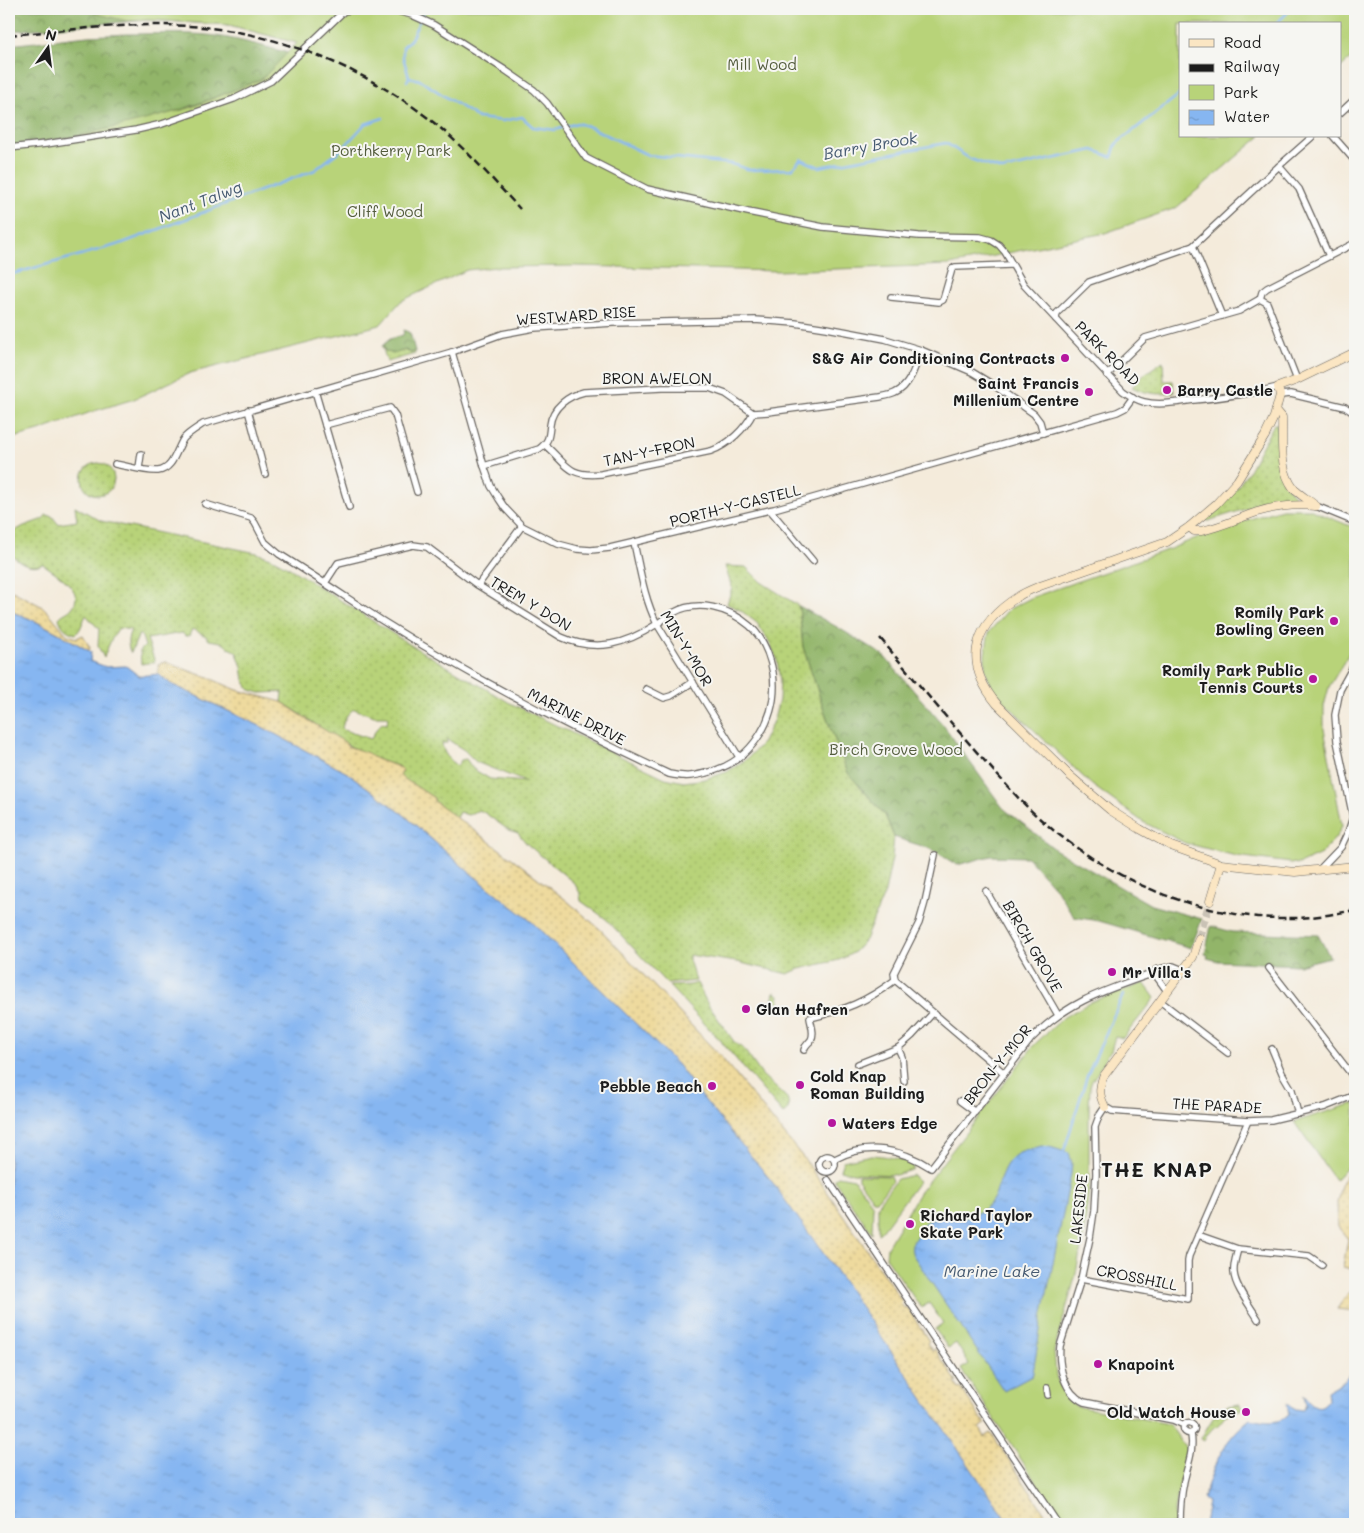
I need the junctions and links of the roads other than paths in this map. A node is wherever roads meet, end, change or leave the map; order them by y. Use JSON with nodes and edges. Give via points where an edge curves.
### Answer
{"nodes":[{"id":1,"x":355,"y":9,"type":"edge"},
{"id":2,"x":389,"y":9,"type":"edge"},
{"id":3,"x":1355,"y":99,"type":"edge"},
{"id":4,"x":1342,"y":110,"type":"edge"},
{"id":5,"x":1311,"y":138,"type":"edge"},
{"id":6,"x":1335,"y":138,"type":"edge"},
{"id":7,"x":9,"y":148,"type":"edge"},
{"id":8,"x":1355,"y":162,"type":"edge"},
{"id":9,"x":1279,"y":166,"type":"junction"},
{"id":10,"x":1355,"y":243,"type":"edge"},
{"id":11,"x":1193,"y":246,"type":"junction"},
{"id":12,"x":1329,"y":256,"type":"junction"},
{"id":13,"x":1011,"y":265,"type":"junction"},
{"id":14,"x":890,"y":297,"type":"dead end"},
{"id":15,"x":1260,"y":299,"type":"junction"},
{"id":16,"x":1222,"y":316,"type":"junction"},
{"id":17,"x":1056,"y":319,"type":"junction"},
{"id":18,"x":921,"y":350,"type":"junction"},
{"id":19,"x":452,"y":352,"type":"junction"},
{"id":20,"x":1355,"y":352,"type":"edge"},
{"id":21,"x":1107,"y":375,"type":"junction"},
{"id":22,"x":1297,"y":380,"type":"junction"},
{"id":23,"x":315,"y":391,"type":"junction"},
{"id":24,"x":1279,"y":391,"type":"junction"},
{"id":25,"x":1133,"y":398,"type":"junction"},
{"id":26,"x":248,"y":410,"type":"junction"},
{"id":27,"x":1276,"y":410,"type":"junction"},
{"id":28,"x":753,"y":412,"type":"junction"},
{"id":29,"x":1355,"y":414,"type":"edge"},
{"id":30,"x":325,"y":425,"type":"junction"},
{"id":31,"x":1043,"y":434,"type":"junction"},
{"id":32,"x":545,"y":445,"type":"junction"},
{"id":33,"x":141,"y":454,"type":"dead end"},
{"id":34,"x":115,"y":464,"type":"dead end"},
{"id":35,"x":484,"y":466,"type":"junction"},
{"id":36,"x":139,"y":468,"type":"junction"},
{"id":37,"x":265,"y":474,"type":"dead end"},
{"id":38,"x":417,"y":492,"type":"dead end"},
{"id":39,"x":204,"y":504,"type":"dead end"},
{"id":40,"x":1316,"y":506,"type":"junction"},
{"id":41,"x":349,"y":507,"type":"dead end"},
{"id":42,"x":770,"y":510,"type":"junction"},
{"id":43,"x":1355,"y":522,"type":"edge"},
{"id":44,"x":522,"y":526,"type":"junction"},
{"id":45,"x":1189,"y":527,"type":"junction"},
{"id":46,"x":634,"y":543,"type":"junction"},
{"id":47,"x":813,"y":561,"type":"dead end"},
{"id":48,"x":325,"y":583,"type":"junction"},
{"id":49,"x":478,"y":585,"type":"junction"},
{"id":50,"x":657,"y":624,"type":"junction"},
{"id":51,"x":1355,"y":663,"type":"edge"},
{"id":52,"x":693,"y":682,"type":"junction"},
{"id":53,"x":646,"y":689,"type":"dead end"},
{"id":54,"x":739,"y":757,"type":"junction"},
{"id":55,"x":1354,"y":820,"type":"edge"},
{"id":56,"x":935,"y":855,"type":"dead end"},
{"id":57,"x":1221,"y":864,"type":"junction"},
{"id":58,"x":1355,"y":866,"type":"edge"},
{"id":59,"x":1319,"y":870,"type":"junction"},
{"id":60,"x":986,"y":891,"type":"dead end"},
{"id":61,"x":1210,"y":901,"type":"tunnel mouth"},
{"id":62,"x":1199,"y":938,"type":"tunnel mouth"},
{"id":63,"x":1269,"y":968,"type":"dead end"},
{"id":64,"x":1183,"y":970,"type":"junction"},
{"id":65,"x":1154,"y":973,"type":"junction"},
{"id":66,"x":895,"y":980,"type":"junction"},
{"id":67,"x":1167,"y":991,"type":"junction"},
{"id":68,"x":1160,"y":1001,"type":"junction"},
{"id":69,"x":933,"y":1013,"type":"junction"},
{"id":70,"x":1058,"y":1014,"type":"junction"},
{"id":71,"x":898,"y":1048,"type":"junction"},
{"id":72,"x":1272,"y":1049,"type":"dead end"},
{"id":73,"x":804,"y":1050,"type":"dead end"},
{"id":74,"x":1228,"y":1052,"type":"dead end"},
{"id":75,"x":858,"y":1064,"type":"dead end"},
{"id":76,"x":1004,"y":1073,"type":"junction"},
{"id":77,"x":1355,"y":1079,"type":"edge"},
{"id":78,"x":904,"y":1081,"type":"dead end"},
{"id":79,"x":1355,"y":1095,"type":"edge"},
{"id":80,"x":960,"y":1101,"type":"dead end"},
{"id":81,"x":1105,"y":1107,"type":"junction"},
{"id":82,"x":974,"y":1112,"type":"junction"},
{"id":83,"x":1298,"y":1114,"type":"junction"},
{"id":84,"x":1248,"y":1121,"type":"junction"},
{"id":85,"x":834,"y":1159,"type":"dead end"},
{"id":86,"x":828,"y":1180,"type":"dead end"},
{"id":87,"x":1198,"y":1235,"type":"junction"},
{"id":88,"x":1238,"y":1249,"type":"junction"},
{"id":89,"x":1322,"y":1265,"type":"dead end"},
{"id":90,"x":1081,"y":1279,"type":"junction"},
{"id":91,"x":1258,"y":1319,"type":"dead end"},
{"id":92,"x":1058,"y":1524,"type":"edge"},
{"id":93,"x":1180,"y":1524,"type":"edge"}],
"edges":[{"from":1,"to":7,"type":"street","via":[[344,11],[270,81],[234,99],[144,128]]},
{"from":2,"to":13,"type":"street","name":"PARK ROAD","via":[[434,25],[534,90],[586,158],[647,189],[823,227],[919,236],[980,237],[1000,245]]},
{"from":3,"to":4,"type":"street"},
{"from":5,"to":9,"type":"street"},
{"from":6,"to":8,"type":"street"},
{"from":9,"to":11,"type":"street"},
{"from":9,"to":12,"type":"street","via":[[1299,190]]},
{"from":10,"to":12,"type":"street"},
{"from":11,"to":16,"type":"street"},
{"from":11,"to":17,"type":"street","via":[[1090,282],[1057,313]]},
{"from":12,"to":15,"type":"street","via":[[1267,288]]},
{"from":13,"to":14,"type":"street","via":[[955,267],[944,300],[939,302]]},
{"from":13,"to":17,"type":"street","name":"PARK ROAD","via":[[1024,285]]},
{"from":15,"to":16,"type":"street"},
{"from":15,"to":22,"type":"street","via":[[1267,303]]},
{"from":16,"to":21,"type":"street","via":[[1145,338]]},
{"from":17,"to":21,"type":"street","name":"PARK ROAD"},
{"from":18,"to":19,"type":"street","name":"WESTWARD RISE","via":[[885,339],[827,328],[755,320],[534,328],[502,334]]},
{"from":18,"to":28,"type":"street","via":[[907,384],[896,393]]},
{"from":18,"to":31,"type":"street","name":"WESTWARD RISE","via":[[972,372],[995,386],[1034,414]]},
{"from":19,"to":23,"type":"street","name":"WESTWARD RISE"},
{"from":19,"to":35,"type":"street","name":"PORTH-Y-CASTELL"},
{"from":20,"to":22,"type":"street","name":"PARK ROAD"},
{"from":21,"to":25,"type":"street","name":"PARK ROAD"},
{"from":22,"to":24,"type":"street","name":"PARK ROAD"},
{"from":23,"to":26,"type":"street","name":"WESTWARD RISE"},
{"from":23,"to":30,"type":"street"},
{"from":24,"to":25,"type":"street","name":"PARK ROAD","via":[[1155,403]]},
{"from":24,"to":27,"type":"street"},
{"from":24,"to":29,"type":"street","via":[[1345,407]]},
{"from":25,"to":31,"type":"street","name":"PORTH-Y-CASTELL","via":[[1126,408],[1117,412]]},
{"from":26,"to":36,"type":"street","name":"WESTWARD RISE","via":[[204,424],[191,432],[168,467],[156,471]]},
{"from":26,"to":37,"type":"street"},
{"from":27,"to":40,"type":"street","via":[[1282,417],[1283,465],[1287,477],[1295,490]]},
{"from":27,"to":45,"type":"street","via":[[1265,436],[1237,481]]},
{"from":28,"to":32,"type":"street","name":"TAN-Y-FRON","via":[[743,427],[720,448],[601,474],[584,475],[572,471]]},
{"from":28,"to":32,"type":"street","name":"BRON AWELON","via":[[726,394],[708,388],[584,392],[572,395],[554,411]]},
{"from":30,"to":38,"type":"street","via":[[390,408],[395,415]]},
{"from":30,"to":41,"type":"street"},
{"from":31,"to":42,"type":"street","name":"PORTH-Y-CASTELL"},
{"from":32,"to":35,"type":"street"},
{"from":33,"to":36,"type":"street"},
{"from":34,"to":36,"type":"street","name":"WESTWARD RISE"},
{"from":35,"to":44,"type":"street","name":"PORTH-Y-CASTELL","via":[[498,499]]},
{"from":39,"to":48,"type":"street","name":"MARINE DRIVE","via":[[251,518],[266,542],[279,554]]},
{"from":40,"to":43,"type":"street"},
{"from":40,"to":45,"type":"street","via":[[1298,504],[1259,511],[1209,530],[1194,531]]},
{"from":42,"to":46,"type":"street","name":"PORTH-Y-CASTELL"},
{"from":42,"to":47,"type":"street"},
{"from":44,"to":46,"type":"street","name":"PORTH-Y-CASTELL","via":[[558,544],[577,549],[592,550]]},
{"from":44,"to":49,"type":"street","name":"TREM Y DON"},
{"from":45,"to":57,"type":"street","via":[[1167,542],[1020,595],[990,620],[982,633],[976,658],[979,677],[997,704],[1103,804],[1171,846]]},
{"from":46,"to":50,"type":"street","name":"MIN-Y-MOR","via":[[650,611]]},
{"from":48,"to":49,"type":"street","name":"TREM Y DON","via":[[338,563],[413,545],[427,547]]},
{"from":48,"to":54,"type":"street","name":"MARINE DRIVE","via":[[514,698],[669,774],[699,775],[721,769]]},
{"from":49,"to":50,"type":"street","name":"TREM Y DON","via":[[573,643],[593,646],[615,644]]},
{"from":50,"to":52,"type":"street","name":"MIN-Y-MOR"},
{"from":50,"to":54,"type":"street","name":"MARINE DRIVE","via":[[686,608],[704,606],[724,610],[758,634],[772,665],[773,703],[762,733]]},
{"from":51,"to":55,"type":"street","via":[[1340,690],[1335,715],[1337,741]]},
{"from":52,"to":53,"type":"street","via":[[664,698]]},
{"from":52,"to":54,"type":"street","name":"MIN-Y-MOR"},
{"from":55,"to":59,"type":"street","via":[[1341,847]]},
{"from":56,"to":66,"type":"street","via":[[919,923],[894,973]]},
{"from":57,"to":59,"type":"street","via":[[1295,872]]},
{"from":57,"to":61,"type":"street"},
{"from":58,"to":59,"type":"street"},
{"from":60,"to":70,"type":"street","name":"BIRCH GROVE"},
{"from":62,"to":64,"type":"street","via":[[1193,957]]},
{"from":63,"to":77,"type":"street"},
{"from":64,"to":65,"type":"street","name":"BRON-Y-MOR","via":[[1173,966]]},
{"from":64,"to":67,"type":"street"},
{"from":65,"to":67,"type":"street"},
{"from":65,"to":70,"type":"street","name":"BRON-Y-MOR","via":[[1092,995]]},
{"from":66,"to":69,"type":"street"},
{"from":66,"to":73,"type":"street","via":[[858,1004],[810,1018],[813,1034]]},
{"from":67,"to":68,"type":"street"},
{"from":68,"to":74,"type":"street"},
{"from":68,"to":81,"type":"street","via":[[1103,1077],[1099,1088]]},
{"from":69,"to":71,"type":"street"},
{"from":69,"to":76,"type":"street"},
{"from":70,"to":76,"type":"street","name":"BRON-Y-MOR","via":[[1031,1039]]},
{"from":71,"to":75,"type":"street"},
{"from":71,"to":78,"type":"street"},
{"from":72,"to":83,"type":"street","via":[[1292,1090]]},
{"from":76,"to":82,"type":"street","name":"BRON-Y-MOR"},
{"from":79,"to":83,"type":"street","name":"THE PARADE"},
{"from":80,"to":82,"type":"street"},
{"from":81,"to":84,"type":"street","name":"THE PARADE","via":[[1112,1111]]},
{"from":81,"to":90,"type":"street","name":"LAKESIDE","via":[[1095,1127],[1094,1211]]},
{"from":82,"to":85,"type":"street","name":"BRON-Y-MOR","via":[[931,1168],[900,1153],[878,1149],[850,1152]]},
{"from":83,"to":84,"type":"street","name":"THE PARADE"},
{"from":84,"to":87,"type":"street"},
{"from":86,"to":92,"type":"street"},
{"from":87,"to":88,"type":"street"},
{"from":87,"to":90,"type":"street","name":"CROSSHILL","via":[[1188,1261],[1188,1299]]},
{"from":88,"to":89,"type":"street","via":[[1309,1256]]},
{"from":88,"to":91,"type":"street","via":[[1235,1278]]},
{"from":90,"to":93,"type":"street","name":"LAKESIDE","via":[[1060,1346],[1063,1374],[1070,1391],[1084,1402],[1195,1425],[1180,1506]]}]}
